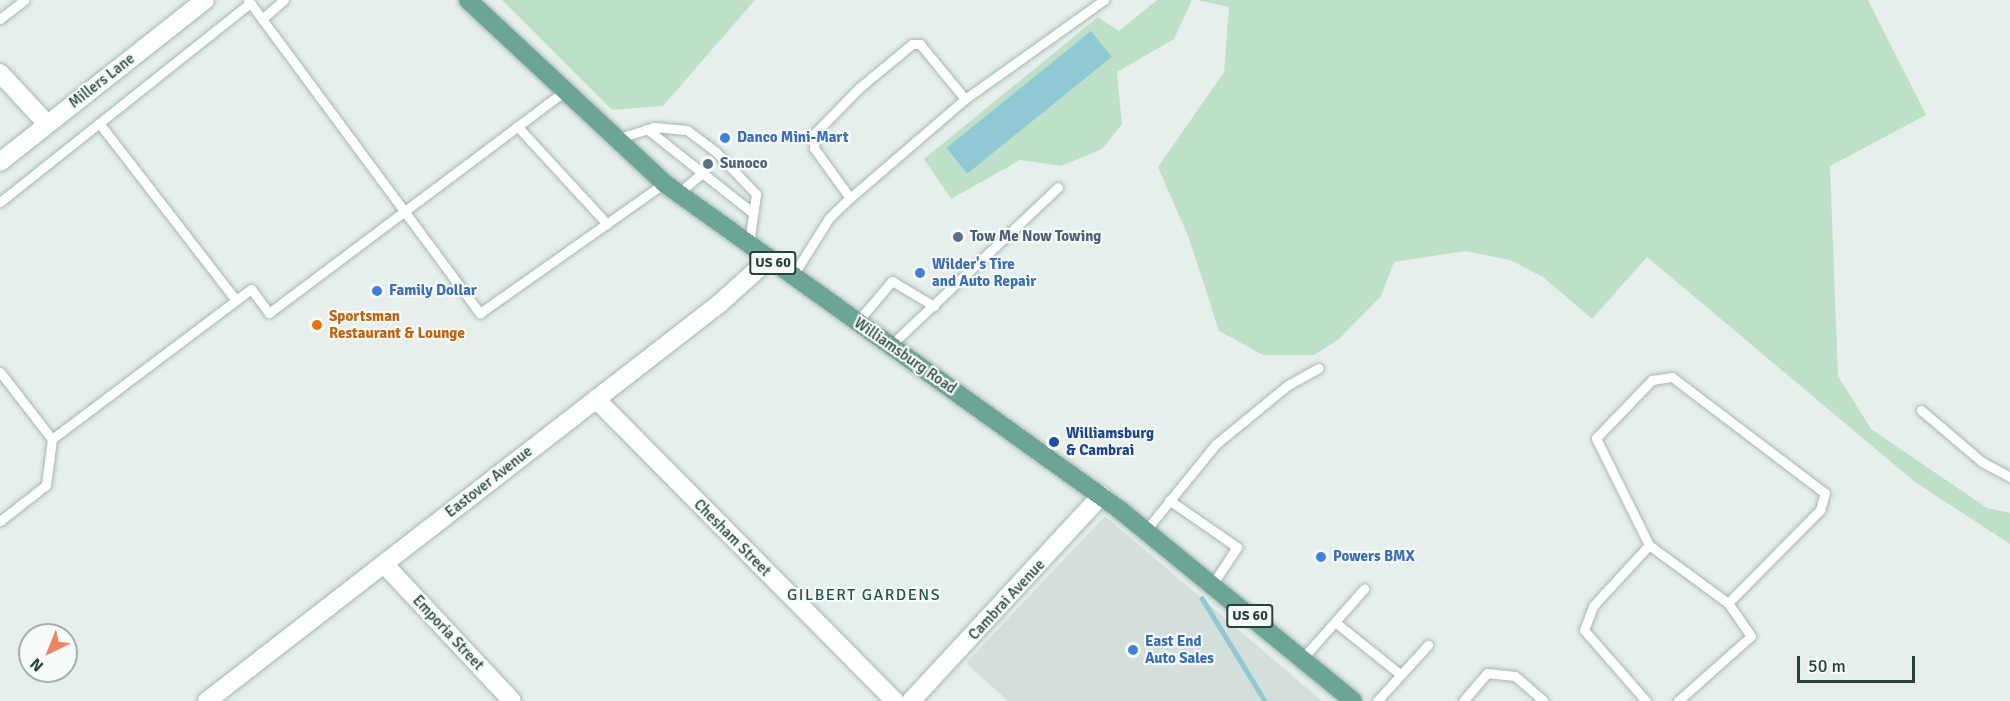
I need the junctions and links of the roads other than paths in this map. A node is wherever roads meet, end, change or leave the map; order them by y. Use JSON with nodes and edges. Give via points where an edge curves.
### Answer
{"nodes":[{"id":1,"x":24,"y":0,"type":"edge"},
{"id":2,"x":284,"y":0,"type":"edge"},
{"id":3,"x":468,"y":0,"type":"edge"},
{"id":4,"x":1104,"y":0,"type":"edge"},
{"id":5,"x":200,"y":1,"type":"edge"},
{"id":6,"x":249,"y":2,"type":"edge"},
{"id":7,"x":0,"y":19,"type":"edge"},
{"id":8,"x":262,"y":19,"type":"junction"},
{"id":9,"x":0,"y":73,"type":"edge"},
{"id":10,"x":563,"y":92,"type":"junction"},
{"id":11,"x":965,"y":99,"type":"junction"},
{"id":12,"x":99,"y":123,"type":"junction"},
{"id":13,"x":47,"y":124,"type":"junction"},
{"id":14,"x":517,"y":126,"type":"junction"},
{"id":15,"x":647,"y":129,"type":"junction"},
{"id":16,"x":614,"y":140,"type":"junction"},
{"id":17,"x":0,"y":162,"type":"edge"},
{"id":18,"x":701,"y":174,"type":"junction"},
{"id":19,"x":1058,"y":187,"type":"dead end"},
{"id":20,"x":671,"y":188,"type":"junction"},
{"id":21,"x":850,"y":198,"type":"junction"},
{"id":22,"x":0,"y":202,"type":"edge"},
{"id":23,"x":403,"y":211,"type":"junction"},
{"id":24,"x":753,"y":213,"type":"junction"},
{"id":25,"x":607,"y":224,"type":"junction"},
{"id":26,"x":748,"y":246,"type":"junction"},
{"id":27,"x":768,"y":260,"type":"junction"},
{"id":28,"x":792,"y":277,"type":"junction"},
{"id":29,"x":236,"y":300,"type":"junction"},
{"id":30,"x":934,"y":306,"type":"junction"},
{"id":31,"x":857,"y":322,"type":"junction"},
{"id":32,"x":890,"y":346,"type":"junction"},
{"id":33,"x":1319,"y":368,"type":"dead end"},
{"id":34,"x":0,"y":372,"type":"edge"},
{"id":35,"x":596,"y":399,"type":"junction"},
{"id":36,"x":1922,"y":410,"type":"dead end"},
{"id":37,"x":52,"y":439,"type":"junction"},
{"id":38,"x":2010,"y":477,"type":"edge"},
{"id":39,"x":1101,"y":496,"type":"junction"},
{"id":40,"x":1169,"y":500,"type":"junction"},
{"id":41,"x":0,"y":521,"type":"edge"},
{"id":42,"x":1146,"y":530,"type":"junction"},
{"id":43,"x":1649,"y":545,"type":"junction"},
{"id":44,"x":384,"y":564,"type":"junction"},
{"id":45,"x":1212,"y":585,"type":"junction"},
{"id":46,"x":1364,"y":589,"type":"dead end"},
{"id":47,"x":1728,"y":603,"type":"junction"},
{"id":48,"x":1335,"y":622,"type":"junction"},
{"id":49,"x":1428,"y":645,"type":"dead end"},
{"id":50,"x":1302,"y":659,"type":"junction"},
{"id":51,"x":1400,"y":675,"type":"junction"},
{"id":52,"x":217,"y":698,"type":"edge"},
{"id":53,"x":512,"y":701,"type":"edge"},
{"id":54,"x":895,"y":701,"type":"edge"},
{"id":55,"x":911,"y":701,"type":"edge"},
{"id":56,"x":1353,"y":701,"type":"edge"},
{"id":57,"x":1377,"y":701,"type":"edge"},
{"id":58,"x":1463,"y":701,"type":"edge"},
{"id":59,"x":1544,"y":701,"type":"edge"},
{"id":60,"x":1646,"y":701,"type":"edge"},
{"id":61,"x":1678,"y":701,"type":"edge"}],
"edges":[{"from":1,"to":7,"type":"lane"},
{"from":2,"to":8,"type":"lane"},
{"from":3,"to":10,"type":"main road","name":"Williamsburg Road","number":"US 60"},
{"from":4,"to":11,"type":"lane"},
{"from":5,"to":13,"type":"street","name":"Millers Lane"},
{"from":6,"to":8,"type":"lane"},
{"from":6,"to":12,"type":"lane"},
{"from":8,"to":23,"type":"lane"},
{"from":9,"to":13,"type":"street"},
{"from":10,"to":14,"type":"lane"},
{"from":10,"to":16,"type":"main road","name":"Williamsburg Road","number":"US 60"},
{"from":11,"to":21,"type":"lane"},
{"from":11,"to":21,"type":"lane","via":[[920,44],[912,44],[859,88],[815,133],[814,148]]},
{"from":12,"to":22,"type":"lane"},
{"from":12,"to":29,"type":"lane"},
{"from":13,"to":17,"type":"street","name":"Millers Lane"},
{"from":14,"to":23,"type":"lane"},
{"from":14,"to":25,"type":"lane"},
{"from":15,"to":16,"type":"lane"},
{"from":15,"to":18,"type":"lane"},
{"from":15,"to":24,"type":"lane","via":[[687,130],[716,152],[756,194]]},
{"from":16,"to":20,"type":"main road","name":"Williamsburg Road","number":"US 60"},
{"from":18,"to":20,"type":"lane"},
{"from":18,"to":24,"type":"lane"},
{"from":19,"to":30,"type":"lane"},
{"from":20,"to":25,"type":"lane"},
{"from":20,"to":26,"type":"main road","name":"Williamsburg Road","number":"US 60"},
{"from":21,"to":28,"type":"lane","via":[[829,218]]},
{"from":23,"to":25,"type":"lane","via":[[480,313]]},
{"from":23,"to":29,"type":"lane","via":[[269,313],[251,289]]},
{"from":24,"to":26,"type":"lane"},
{"from":26,"to":27,"type":"main road","name":"Williamsburg Road","number":"US 60"},
{"from":27,"to":28,"type":"main road","name":"Williamsburg Road","number":"US 60"},
{"from":27,"to":35,"type":"street","name":"Eastover Avenue"},
{"from":28,"to":31,"type":"main road","name":"Williamsburg Road","number":"US 60"},
{"from":29,"to":37,"type":"lane"},
{"from":30,"to":31,"type":"lane","via":[[892,281]]},
{"from":30,"to":32,"type":"lane"},
{"from":31,"to":32,"type":"main road","name":"Williamsburg Road","number":"US 60"},
{"from":32,"to":39,"type":"main road","name":"Williamsburg Road","number":"US 60"},
{"from":33,"to":40,"type":"lane","via":[[1288,385],[1216,444]]},
{"from":34,"to":37,"type":"lane"},
{"from":35,"to":44,"type":"street","name":"Eastover Avenue"},
{"from":35,"to":54,"type":"street","name":"Chesham Street"},
{"from":36,"to":38,"type":"lane","via":[[1982,462]]},
{"from":37,"to":41,"type":"lane","via":[[46,485]]},
{"from":39,"to":42,"type":"main road","name":"Williamsburg Road","number":"US 60"},
{"from":39,"to":55,"type":"street","name":"Cambrai Avenue"},
{"from":40,"to":42,"type":"lane"},
{"from":40,"to":45,"type":"lane","via":[[1237,547]]},
{"from":42,"to":45,"type":"main road","name":"Williamsburg Road","number":"US 60"},
{"from":43,"to":47,"type":"lane"},
{"from":43,"to":47,"type":"lane","via":[[1596,438],[1652,380],[1672,377],[1825,494],[1821,510]]},
{"from":43,"to":60,"type":"lane","via":[[1593,606],[1584,630]]},
{"from":44,"to":52,"type":"street","name":"Eastover Avenue"},
{"from":44,"to":53,"type":"street","name":"Emporia Street"},
{"from":45,"to":50,"type":"main road","name":"Williamsburg Road","number":"US 60"},
{"from":46,"to":48,"type":"lane"},
{"from":47,"to":61,"type":"lane","via":[[1751,636]]},
{"from":48,"to":50,"type":"lane"},
{"from":48,"to":51,"type":"lane"},
{"from":49,"to":51,"type":"lane"},
{"from":50,"to":56,"type":"main road","name":"Williamsburg Road","number":"US 60"},
{"from":51,"to":57,"type":"lane"},
{"from":58,"to":59,"type":"lane","via":[[1487,673],[1515,676]]}]}
